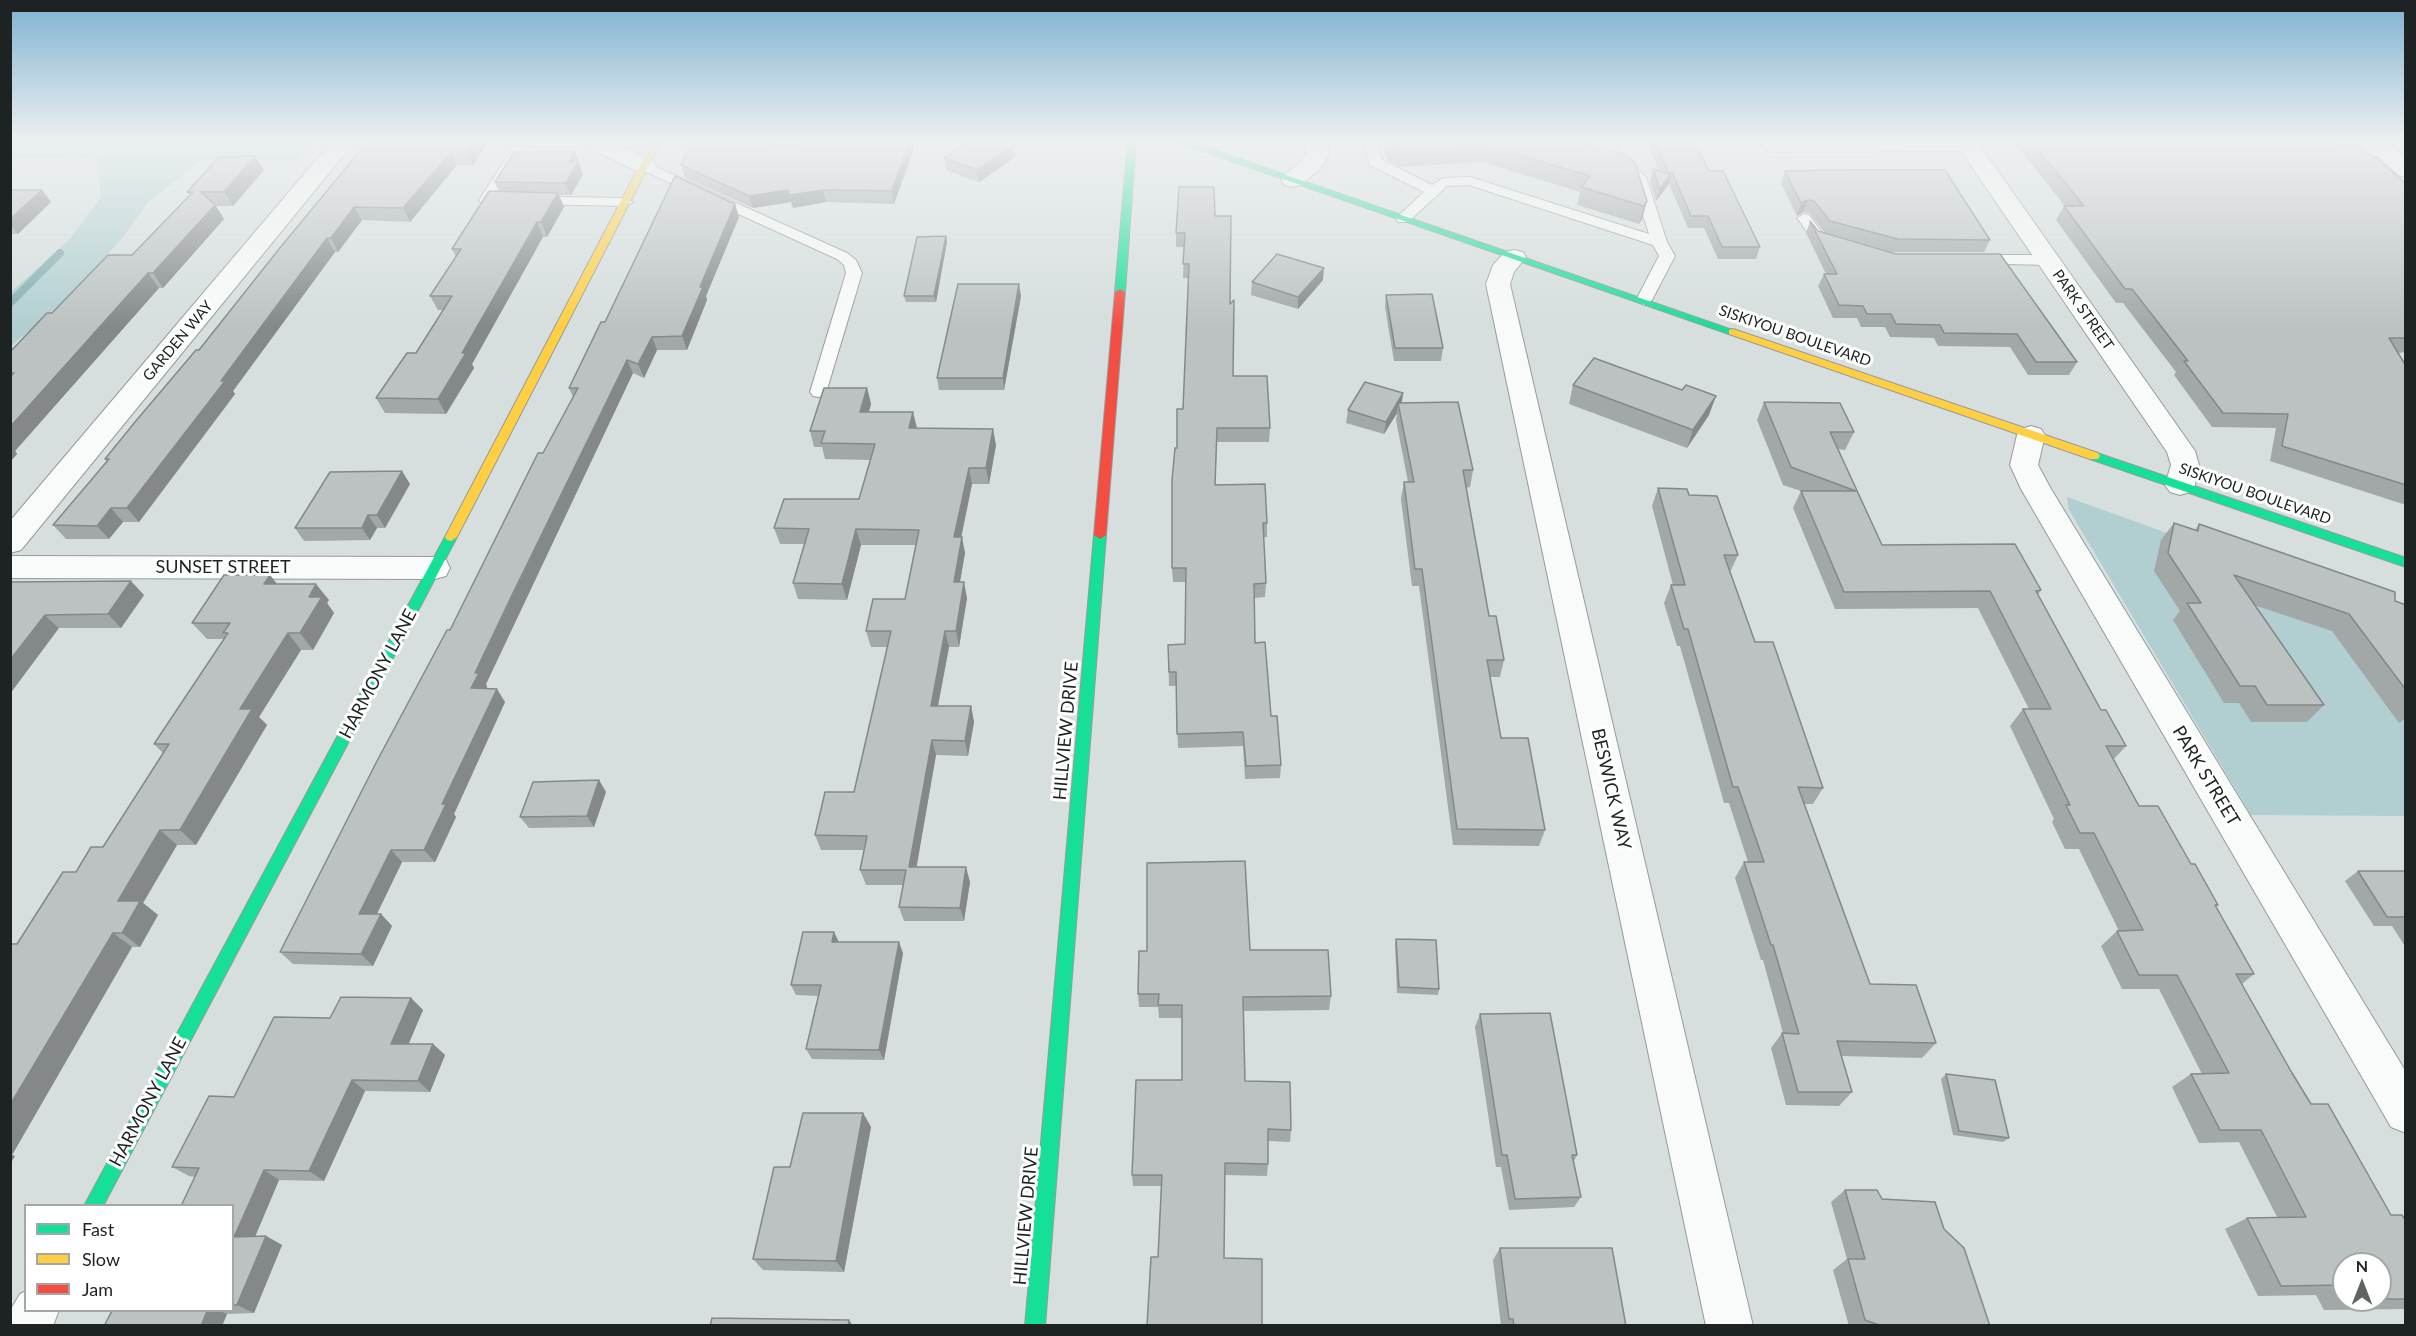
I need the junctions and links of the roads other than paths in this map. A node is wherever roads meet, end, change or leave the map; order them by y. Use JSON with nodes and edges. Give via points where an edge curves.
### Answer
{"nodes":[{"id":1,"x":293,"y":202,"type":"edge"},
{"id":2,"x":626,"y":202,"type":"edge"},
{"id":3,"x":725,"y":202,"type":"edge"},
{"id":4,"x":1127,"y":202,"type":"edge"},
{"id":5,"x":1356,"y":202,"type":"edge"},
{"id":6,"x":1421,"y":202,"type":"edge"},
{"id":7,"x":1536,"y":202,"type":"edge"},
{"id":8,"x":1647,"y":202,"type":"edge"},
{"id":9,"x":2008,"y":202,"type":"edge"},
{"id":10,"x":1804,"y":218,"type":"edge"},
{"id":11,"x":1403,"y":219,"type":"junction"},
{"id":12,"x":1659,"y":242,"type":"junction"},
{"id":13,"x":1839,"y":244,"type":"edge"},
{"id":14,"x":1514,"y":257,"type":"junction"},
{"id":15,"x":1959,"y":260,"type":"edge"},
{"id":16,"x":2048,"y":260,"type":"junction"},
{"id":17,"x":1644,"y":300,"type":"junction"},
{"id":18,"x":819,"y":392,"type":"dead end"},
{"id":19,"x":2031,"y":435,"type":"junction"},
{"id":20,"x":2180,"y":485,"type":"junction"},
{"id":21,"x":10,"y":542,"type":"edge"},
{"id":22,"x":2406,"y":563,"type":"edge"},
{"id":23,"x":10,"y":567,"type":"edge"},
{"id":24,"x":435,"y":568,"type":"junction"},
{"id":25,"x":2406,"y":1112,"type":"edge"},
{"id":26,"x":94,"y":1204,"type":"edge"},
{"id":27,"x":35,"y":1312,"type":"edge"},
{"id":28,"x":28,"y":1326,"type":"edge"},
{"id":29,"x":1035,"y":1326,"type":"edge"},
{"id":30,"x":1730,"y":1326,"type":"edge"}],
"edges":[{"from":1,"to":21,"type":"street","name":"GARDEN WAY"},
{"from":2,"to":24,"type":"street","name":"HARMONY LANE"},
{"from":3,"to":18,"type":"lane","via":[[851,263],[854,273]]},
{"from":4,"to":29,"type":"street","name":"HILLVIEW DRIVE"},
{"from":5,"to":11,"type":"street","name":"SISKIYOU BOULEVARD"},
{"from":6,"to":11,"type":"lane"},
{"from":7,"to":12,"type":"lane"},
{"from":8,"to":12,"type":"lane"},
{"from":9,"to":16,"type":"street","name":"PARK STREET"},
{"from":10,"to":13,"type":"lane","via":[[1819,238]]},
{"from":11,"to":14,"type":"street","name":"SISKIYOU BOULEVARD"},
{"from":12,"to":17,"type":"lane","via":[[1667,256]]},
{"from":14,"to":17,"type":"street","name":"SISKIYOU BOULEVARD"},
{"from":14,"to":30,"type":"street","name":"BESWICK WAY","via":[[1502,270],[1498,284]]},
{"from":15,"to":16,"type":"lane"},
{"from":16,"to":20,"type":"street","name":"PARK STREET","via":[[2181,451],[2185,465]]},
{"from":17,"to":19,"type":"street","name":"SISKIYOU BOULEVARD"},
{"from":19,"to":20,"type":"street","name":"SISKIYOU BOULEVARD"},
{"from":19,"to":25,"type":"street","name":"PARK STREET","via":[[2024,465],[2036,489]]},
{"from":20,"to":22,"type":"street","name":"SISKIYOU BOULEVARD"},
{"from":23,"to":24,"type":"street","name":"SUNSET STREET"},
{"from":24,"to":26,"type":"street","name":"HARMONY LANE"},
{"from":27,"to":28,"type":"street"}]}
